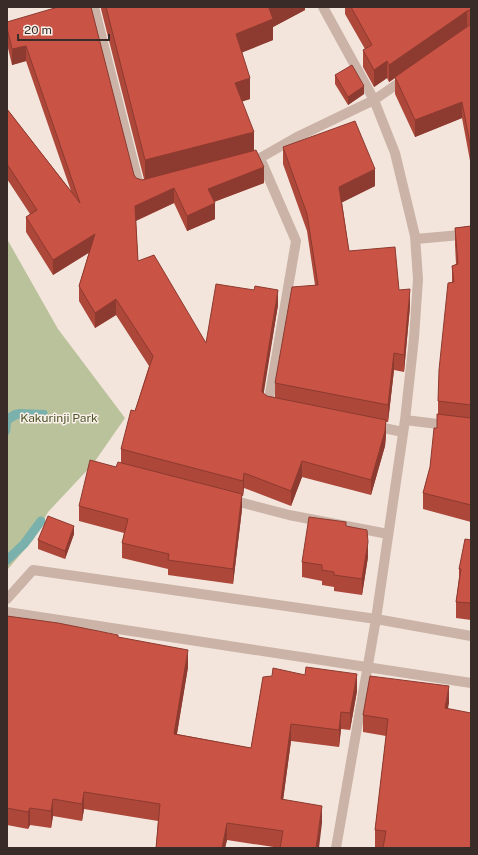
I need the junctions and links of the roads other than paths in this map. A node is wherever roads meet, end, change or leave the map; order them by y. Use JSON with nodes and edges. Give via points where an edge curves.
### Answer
{"nodes":[{"id":1,"x":94,"y":7,"type":"edge"},
{"id":2,"x":323,"y":7,"type":"edge"},
{"id":3,"x":413,"y":73,"type":"edge"},
{"id":4,"x":374,"y":100,"type":"junction"},
{"id":5,"x":260,"y":158,"type":"junction"},
{"id":6,"x":237,"y":164,"type":"edge"},
{"id":7,"x":155,"y":185,"type":"edge"},
{"id":8,"x":471,"y":234,"type":"edge"},
{"id":9,"x":416,"y":239,"type":"junction"},
{"id":10,"x":283,"y":408,"type":"edge"},
{"id":11,"x":405,"y":420,"type":"junction"},
{"id":12,"x":366,"y":425,"type":"edge"},
{"id":13,"x":471,"y":428,"type":"edge"},
{"id":14,"x":403,"y":432,"type":"junction"},
{"id":15,"x":220,"y":496,"type":"edge"},
{"id":16,"x":388,"y":534,"type":"junction"},
{"id":17,"x":7,"y":599,"type":"edge"},
{"id":18,"x":7,"y":612,"type":"edge"},
{"id":19,"x":376,"y":620,"type":"junction"},
{"id":20,"x":471,"y":636,"type":"edge"},
{"id":21,"x":367,"y":667,"type":"junction"},
{"id":22,"x":471,"y":683,"type":"edge"},
{"id":23,"x":336,"y":848,"type":"edge"}],
"edges":[{"from":1,"to":7,"type":"street","via":[[140,189]]},
{"from":2,"to":4,"type":"street"},
{"from":3,"to":4,"type":"street"},
{"from":4,"to":5,"type":"street"},
{"from":4,"to":9,"type":"street","via":[[395,152]]},
{"from":5,"to":6,"type":"street"},
{"from":5,"to":10,"type":"street","via":[[296,241],[268,405]]},
{"from":8,"to":9,"type":"street"},
{"from":9,"to":11,"type":"street","via":[[418,279]]},
{"from":11,"to":13,"type":"street"},
{"from":11,"to":14,"type":"street"},
{"from":12,"to":14,"type":"street"},
{"from":14,"to":16,"type":"street"},
{"from":15,"to":16,"type":"street","via":[[289,515]]},
{"from":16,"to":19,"type":"street"},
{"from":17,"to":19,"type":"street","via":[[33,570]]},
{"from":18,"to":21,"type":"street"},
{"from":19,"to":20,"type":"street"},
{"from":19,"to":21,"type":"street"},
{"from":21,"to":22,"type":"street"},
{"from":21,"to":23,"type":"street"}]}
